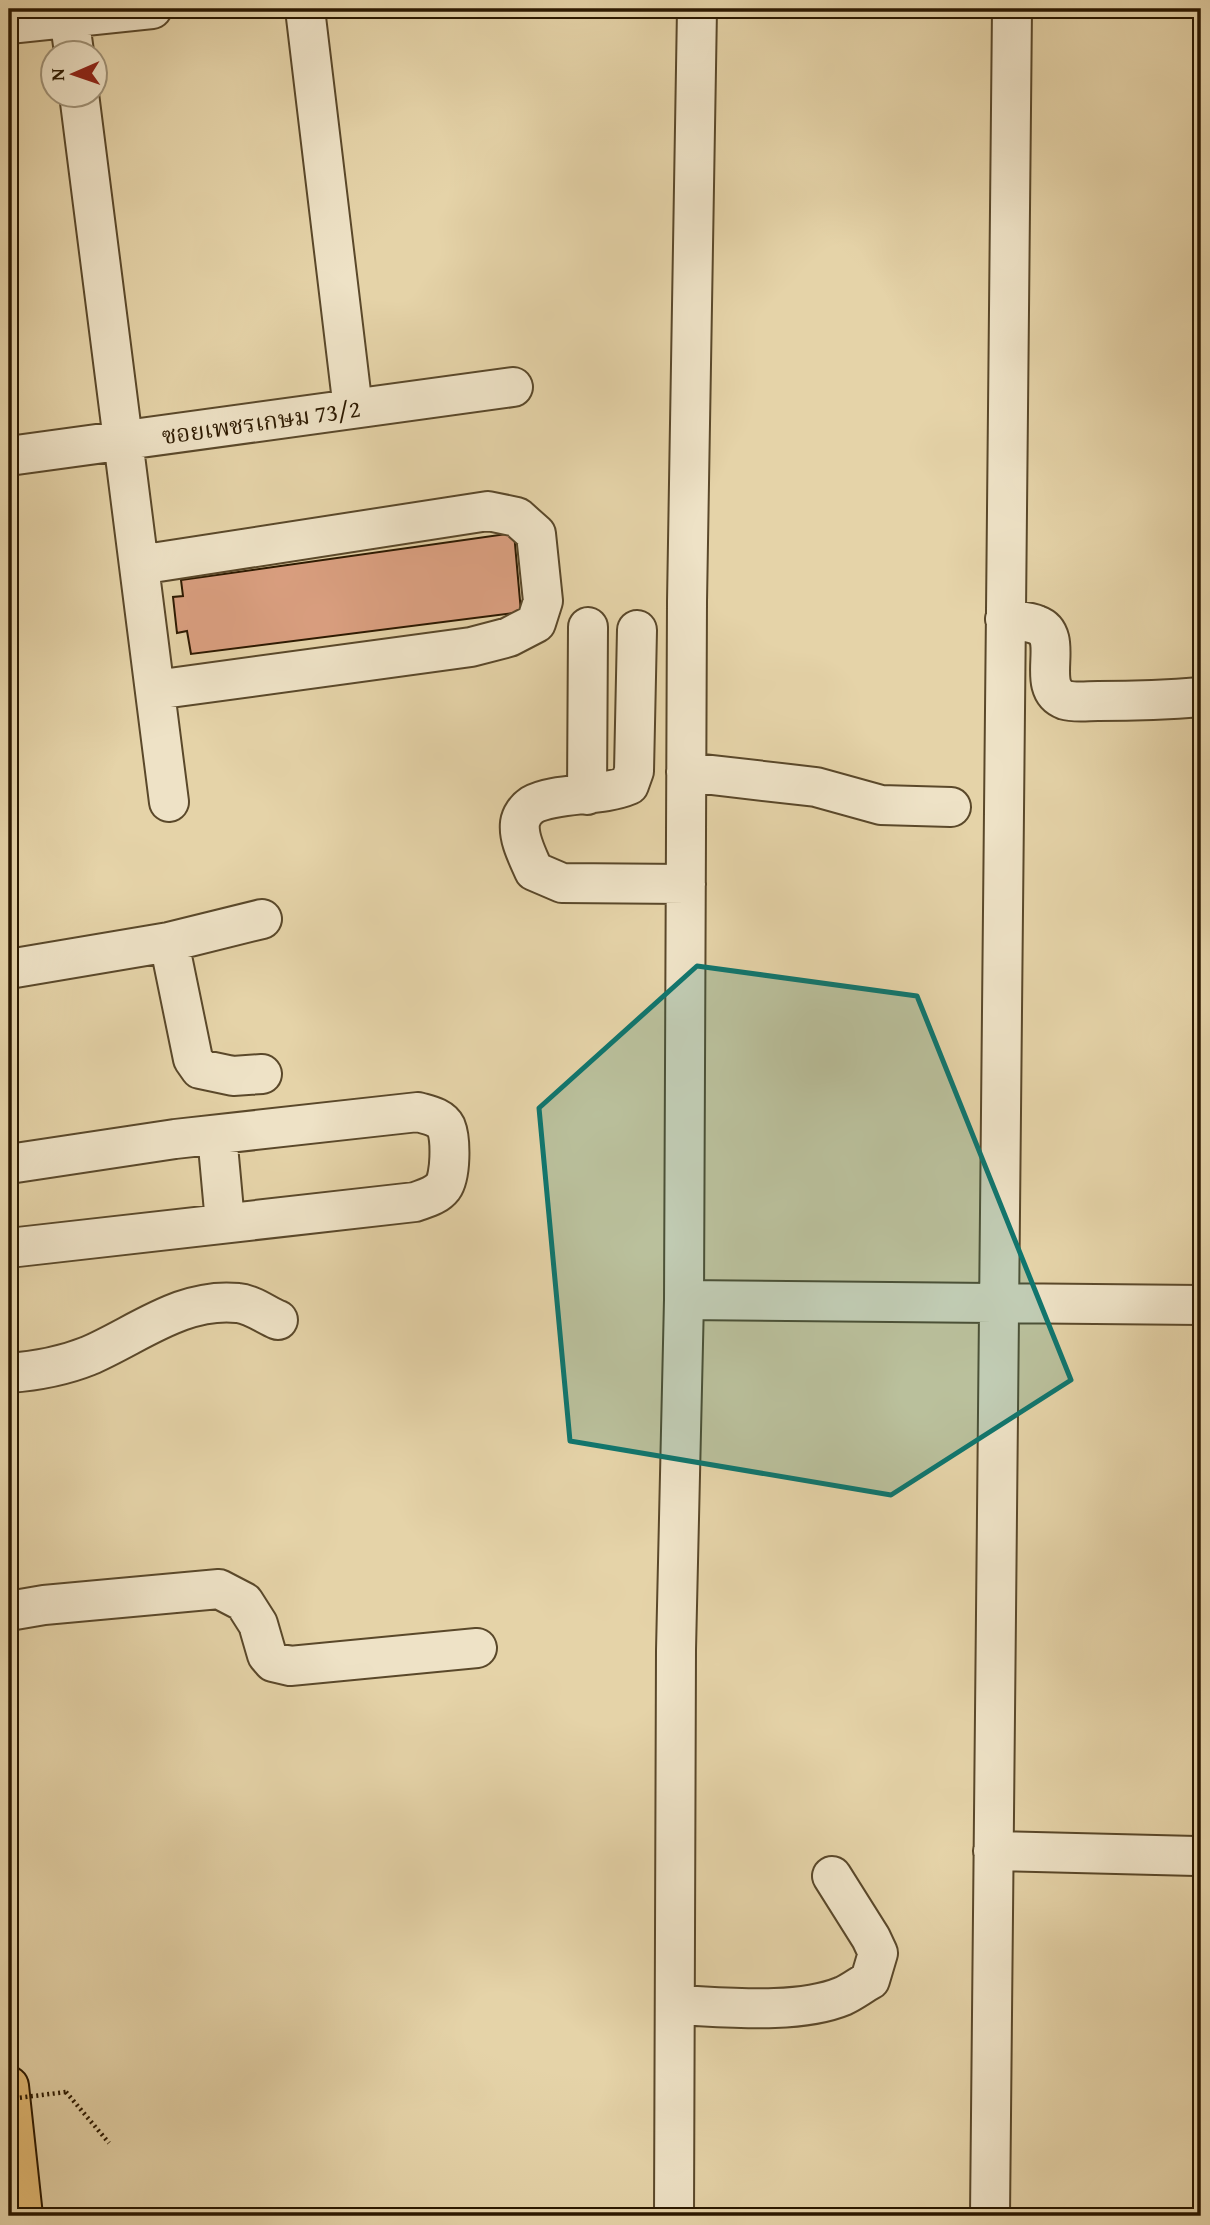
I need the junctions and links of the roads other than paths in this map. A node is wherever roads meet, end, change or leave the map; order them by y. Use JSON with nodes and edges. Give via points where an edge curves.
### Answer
{"nodes":[{"id":1,"x":152,"y":9,"type":"edge"},
{"id":2,"x":305,"y":9,"type":"edge"},
{"id":3,"x":697,"y":9,"type":"edge"},
{"id":4,"x":1012,"y":9,"type":"edge"},
{"id":5,"x":9,"y":24,"type":"edge"},
{"id":6,"x":70,"y":26,"type":"edge"},
{"id":7,"x":81,"y":108,"type":"edge"},
{"id":8,"x":513,"y":387,"type":"dead end"},
{"id":9,"x":353,"y":409,"type":"junction"},
{"id":10,"x":123,"y":442,"type":"junction"},
{"id":11,"x":9,"y":456,"type":"edge"},
{"id":12,"x":139,"y":565,"type":"junction"},
{"id":13,"x":1005,"y":619,"type":"junction"},
{"id":14,"x":588,"y":627,"type":"dead end"},
{"id":15,"x":637,"y":631,"type":"dead end"},
{"id":16,"x":155,"y":690,"type":"junction"},
{"id":17,"x":1201,"y":697,"type":"edge"},
{"id":18,"x":686,"y":772,"type":"junction"},
{"id":19,"x":587,"y":795,"type":"junction"},
{"id":20,"x":169,"y":802,"type":"dead end"},
{"id":21,"x":951,"y":807,"type":"dead end"},
{"id":22,"x":686,"y":884,"type":"junction"},
{"id":23,"x":262,"y":919,"type":"dead end"},
{"id":24,"x":169,"y":942,"type":"junction"},
{"id":25,"x":9,"y":969,"type":"edge"},
{"id":26,"x":262,"y":1074,"type":"dead end"},
{"id":27,"x":216,"y":1135,"type":"junction"},
{"id":28,"x":9,"y":1164,"type":"edge"},
{"id":29,"x":225,"y":1222,"type":"junction"},
{"id":30,"x":9,"y":1248,"type":"edge"},
{"id":31,"x":684,"y":1300,"type":"junction"},
{"id":32,"x":999,"y":1303,"type":"junction"},
{"id":33,"x":1201,"y":1305,"type":"edge"},
{"id":34,"x":278,"y":1320,"type":"dead end"},
{"id":35,"x":9,"y":1373,"type":"edge"},
{"id":36,"x":9,"y":1611,"type":"edge"},
{"id":37,"x":477,"y":1648,"type":"dead end"},
{"id":38,"x":993,"y":1851,"type":"junction"},
{"id":39,"x":1196,"y":1856,"type":"dead end"},
{"id":40,"x":832,"y":1876,"type":"dead end"},
{"id":41,"x":676,"y":2005,"type":"junction"},
{"id":42,"x":9,"y":2086,"type":"edge"},
{"id":43,"x":23,"y":2216,"type":"edge"},
{"id":44,"x":674,"y":2216,"type":"edge"},
{"id":45,"x":990,"y":2216,"type":"edge"}],
"edges":[{"from":1,"to":6,"type":"street"},
{"from":2,"to":9,"type":"street"},
{"from":3,"to":18,"type":"street"},
{"from":4,"to":13,"type":"street"},
{"from":5,"to":6,"type":"street"},
{"from":7,"to":10,"type":"street"},
{"from":8,"to":9,"type":"street","name":"ซอยเพชรเกษม 73/2"},
{"from":9,"to":10,"type":"street","name":"ซอยเพชรเกษม 73/2"},
{"from":10,"to":11,"type":"street","name":"ซอยเพชรเกษม 73/2"},
{"from":10,"to":12,"type":"street"},
{"from":12,"to":16,"type":"street"},
{"from":12,"to":16,"type":"street","via":[[488,512],[517,517],[536,534],[543,601],[536,623],[509,637],[471,647]]},
{"from":13,"to":17,"type":"street","via":[[1046,630],[1053,690],[1064,699]]},
{"from":13,"to":32,"type":"street"},
{"from":14,"to":19,"type":"street"},
{"from":15,"to":19,"type":"street","via":[[632,778],[629,785],[616,791]]},
{"from":16,"to":20,"type":"street"},
{"from":18,"to":21,"type":"street","via":[[816,787],[881,806]]},
{"from":18,"to":22,"type":"street"},
{"from":19,"to":22,"type":"street","via":[[548,800],[524,812],[520,824],[523,843],[534,871],[562,883]]},
{"from":22,"to":31,"type":"street"},
{"from":23,"to":24,"type":"street"},
{"from":24,"to":25,"type":"street"},
{"from":24,"to":26,"type":"street","via":[[193,1059],[200,1069],[233,1076]]},
{"from":27,"to":28,"type":"street"},
{"from":27,"to":29,"type":"street"},
{"from":27,"to":29,"type":"street","via":[[418,1112],[436,1117],[446,1127],[450,1165],[445,1185],[434,1196],[415,1202]]},
{"from":29,"to":30,"type":"street"},
{"from":31,"to":32,"type":"street"},
{"from":31,"to":41,"type":"street","via":[[676,1650]]},
{"from":32,"to":33,"type":"street"},
{"from":32,"to":38,"type":"street"},
{"from":34,"to":35,"type":"street","via":[[241,1303],[184,1309],[88,1356]]},
{"from":36,"to":37,"type":"street","via":[[219,1590],[244,1602],[258,1624],[267,1655],[273,1662],[290,1666]]},
{"from":38,"to":39,"type":"street"},
{"from":38,"to":45,"type":"street"},
{"from":40,"to":41,"type":"street","via":[[878,1953],[870,1980],[843,1996],[814,2004],[762,2008]]},
{"from":41,"to":44,"type":"street"},
{"from":42,"to":43,"type":"main road"}]}
